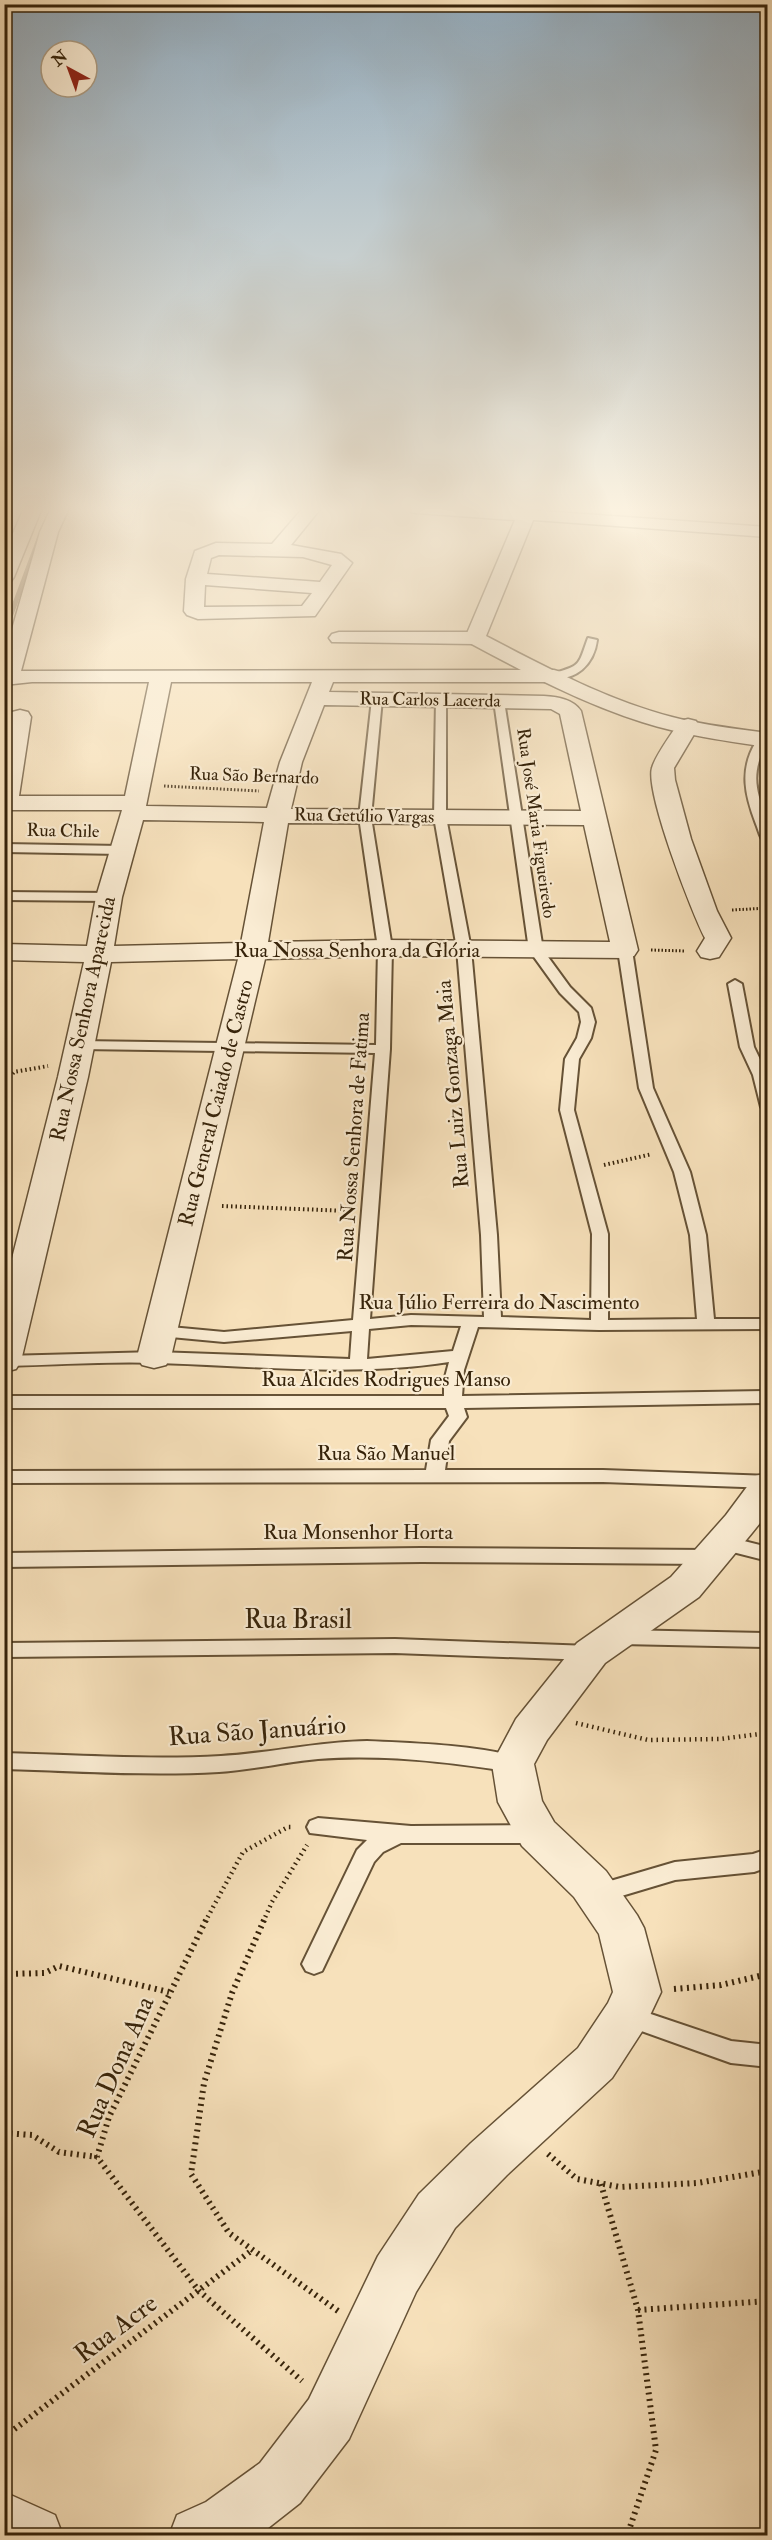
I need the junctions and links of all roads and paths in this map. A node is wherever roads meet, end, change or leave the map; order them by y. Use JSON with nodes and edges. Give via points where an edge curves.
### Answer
{"nodes":[{"id":1,"x":22,"y":627,"type":"edge"},
{"id":2,"x":320,"y":627,"type":"edge"},
{"id":3,"x":480,"y":627,"type":"edge"},
{"id":4,"x":339,"y":638,"type":"junction"},
{"id":5,"x":475,"y":638,"type":"junction"},
{"id":6,"x":592,"y":640,"type":"dead end"},
{"id":7,"x":396,"y":676,"type":"junction"},
{"id":8,"x":549,"y":676,"type":"junction"},
{"id":9,"x":7,"y":678,"type":"edge"},
{"id":10,"x":161,"y":678,"type":"junction"},
{"id":11,"x":326,"y":683,"type":"junction"},
{"id":12,"x":377,"y":699,"type":"junction"},
{"id":13,"x":441,"y":700,"type":"junction"},
{"id":14,"x":499,"y":701,"type":"junction"},
{"id":15,"x":550,"y":702,"type":"junction"},
{"id":16,"x":20,"y":717,"type":"dead end"},
{"id":17,"x":688,"y":726,"type":"junction"},
{"id":18,"x":759,"y":742,"type":"edge"},
{"id":19,"x":135,"y":800,"type":"junction"},
{"id":20,"x":5,"y":803,"type":"edge"},
{"id":21,"x":280,"y":803,"type":"junction"},
{"id":22,"x":365,"y":817,"type":"junction"},
{"id":23,"x":440,"y":817,"type":"junction"},
{"id":24,"x":517,"y":818,"type":"junction"},
{"id":25,"x":595,"y":818,"type":"junction"},
{"id":26,"x":768,"y":840,"type":"edge"},
{"id":27,"x":4,"y":848,"type":"edge"},
{"id":28,"x":121,"y":850,"type":"junction"},
{"id":29,"x":4,"y":896,"type":"edge"},
{"id":30,"x":109,"y":897,"type":"junction"},
{"id":31,"x":768,"y":908,"type":"edge"},
{"id":32,"x":704,"y":911,"type":"junction"},
{"id":33,"x":384,"y":948,"type":"junction"},
{"id":34,"x":464,"y":949,"type":"junction"},
{"id":35,"x":536,"y":950,"type":"junction"},
{"id":36,"x":625,"y":950,"type":"junction"},
{"id":37,"x":253,"y":951,"type":"junction"},
{"id":38,"x":710,"y":951,"type":"joint"},
{"id":39,"x":4,"y":952,"type":"edge"},
{"id":40,"x":99,"y":954,"type":"junction"},
{"id":41,"x":735,"y":984,"type":"dead end"},
{"id":42,"x":229,"y":1048,"type":"junction"},
{"id":43,"x":383,"y":1048,"type":"junction"},
{"id":44,"x":78,"y":1055,"type":"junction"},
{"id":45,"x":4,"y":1084,"type":"edge"},
{"id":46,"x":768,"y":1107,"type":"edge"},
{"id":47,"x":672,"y":1149,"type":"junction"},
{"id":48,"x":583,"y":1170,"type":"junction"},
{"id":49,"x":191,"y":1205,"type":"junction"},
{"id":50,"x":370,"y":1211,"type":"junction"},
{"id":51,"x":493,"y":1322,"type":"junction"},
{"id":52,"x":361,"y":1323,"type":"junction"},
{"id":53,"x":470,"y":1323,"type":"junction"},
{"id":54,"x":706,"y":1324,"type":"junction"},
{"id":55,"x":768,"y":1324,"type":"edge"},
{"id":56,"x":599,"y":1325,"type":"junction"},
{"id":57,"x":8,"y":1328,"type":"edge"},
{"id":58,"x":157,"y":1344,"type":"junction"},
{"id":59,"x":462,"y":1355,"type":"junction"},
{"id":60,"x":4,"y":1361,"type":"edge"},
{"id":61,"x":358,"y":1364,"type":"junction"},
{"id":62,"x":768,"y":1397,"type":"edge"},
{"id":63,"x":4,"y":1402,"type":"edge"},
{"id":64,"x":452,"y":1402,"type":"junction"},
{"id":65,"x":435,"y":1475,"type":"junction"},
{"id":66,"x":4,"y":1477,"type":"edge"},
{"id":67,"x":768,"y":1484,"type":"edge"},
{"id":68,"x":718,"y":1550,"type":"junction"},
{"id":69,"x":768,"y":1554,"type":"edge"},
{"id":70,"x":4,"y":1560,"type":"edge"},
{"id":71,"x":768,"y":1640,"type":"edge"},
{"id":72,"x":602,"y":1645,"type":"junction"},
{"id":73,"x":4,"y":1650,"type":"edge"},
{"id":74,"x":543,"y":1715,"type":"junction"},
{"id":75,"x":768,"y":1733,"type":"edge"},
{"id":76,"x":4,"y":1761,"type":"edge"},
{"id":77,"x":513,"y":1764,"type":"junction"},
{"id":78,"x":318,"y":1827,"type":"junction"},
{"id":79,"x":399,"y":1834,"type":"junction"},
{"id":80,"x":538,"y":1834,"type":"junction"},
{"id":81,"x":768,"y":1858,"type":"edge"},
{"id":82,"x":597,"y":1894,"type":"junction"},
{"id":83,"x":314,"y":1964,"type":"dead end"},
{"id":84,"x":768,"y":1974,"type":"edge"},
{"id":85,"x":4,"y":1977,"type":"edge"},
{"id":86,"x":169,"y":1992,"type":"junction"},
{"id":87,"x":632,"y":2004,"type":"junction"},
{"id":88,"x":768,"y":2056,"type":"edge"},
{"id":89,"x":520,"y":2131,"type":"junction"},
{"id":90,"x":4,"y":2133,"type":"edge"},
{"id":91,"x":97,"y":2157,"type":"junction"},
{"id":92,"x":768,"y":2171,"type":"edge"},
{"id":93,"x":601,"y":2184,"type":"junction"},
{"id":94,"x":251,"y":2251,"type":"junction"},
{"id":95,"x":199,"y":2291,"type":"junction"},
{"id":96,"x":768,"y":2301,"type":"edge"},
{"id":97,"x":638,"y":2310,"type":"junction"},
{"id":98,"x":369,"y":2334,"type":"junction"},
{"id":99,"x":334,"y":2409,"type":"junction"},
{"id":100,"x":4,"y":2437,"type":"edge"},
{"id":101,"x":4,"y":2521,"type":"edge"},
{"id":102,"x":34,"y":2535,"type":"edge"},
{"id":103,"x":198,"y":2535,"type":"edge"},
{"id":104,"x":627,"y":2535,"type":"edge"}],
"edges":[{"from":1,"to":9,"type":"street"},
{"from":2,"to":4,"type":"street"},
{"from":3,"to":5,"type":"street"},
{"from":4,"to":5,"type":"street"},
{"from":4,"to":11,"type":"street","name":"Rua General Caiado de Castro"},
{"from":5,"to":7,"type":"street"},
{"from":5,"to":8,"type":"street"},
{"from":6,"to":8,"type":"lane","via":[[587,661],[573,670]]},
{"from":7,"to":8,"type":"street"},
{"from":7,"to":11,"type":"street"},
{"from":8,"to":15,"type":"street"},
{"from":8,"to":17,"type":"street","via":[[633,712]]},
{"from":9,"to":10,"type":"street"},
{"from":10,"to":11,"type":"street"},
{"from":10,"to":19,"type":"street","name":"Rua Nossa Senhora Aparecida"},
{"from":11,"to":12,"type":"street","name":"Rua Carlos Lacerda"},
{"from":11,"to":21,"type":"street","name":"Rua General Caiado de Castro","via":[[291,762]]},
{"from":12,"to":13,"type":"street","name":"Rua Carlos Lacerda"},
{"from":12,"to":22,"type":"lane","name":"Rua Nossa Senhora de Fatima"},
{"from":13,"to":14,"type":"street","name":"Rua Carlos Lacerda"},
{"from":13,"to":23,"type":"lane","name":"Rua Luiz Gonzaga Maia"},
{"from":14,"to":15,"type":"street","name":"Rua Carlos Lacerda"},
{"from":14,"to":24,"type":"lane","name":"Rua José Maria Figueiredo"},
{"from":15,"to":25,"type":"street","via":[[570,711]]},
{"from":16,"to":20,"type":"street"},
{"from":17,"to":18,"type":"street"},
{"from":17,"to":32,"type":"street","via":[[663,768],[663,780]]},
{"from":18,"to":26,"type":"lane","via":[[748,772]]},
{"from":19,"to":20,"type":"street","name":"Rua Getúlio Vargas"},
{"from":19,"to":21,"type":"street","name":"Rua Getúlio Vargas"},
{"from":19,"to":21,"type":"path","name":"Rua São Bernardo"},
{"from":19,"to":28,"type":"street","name":"Rua Nossa Senhora Aparecida"},
{"from":21,"to":22,"type":"street","name":"Rua Getúlio Vargas"},
{"from":21,"to":37,"type":"street","name":"Rua General Caiado de Castro"},
{"from":22,"to":23,"type":"street","name":"Rua Getúlio Vargas"},
{"from":22,"to":33,"type":"lane","name":"Rua Nossa Senhora de Fatima"},
{"from":23,"to":24,"type":"street","name":"Rua Getúlio Vargas"},
{"from":23,"to":34,"type":"lane","name":"Rua Luiz Gonzaga Maia"},
{"from":24,"to":25,"type":"street","name":"Rua Getúlio Vargas"},
{"from":24,"to":35,"type":"lane","name":"Rua José Maria Figueiredo"},
{"from":25,"to":36,"type":"street"},
{"from":27,"to":28,"type":"lane","name":"Rua Chile"},
{"from":28,"to":30,"type":"street","name":"Rua Nossa Senhora Aparecida"},
{"from":29,"to":30,"type":"lane"},
{"from":30,"to":40,"type":"street","name":"Rua Nossa Senhora Aparecida"},
{"from":31,"to":32,"type":"path"},
{"from":32,"to":38,"type":"street","via":[[718,938]]},
{"from":33,"to":34,"type":"street","name":"Rua Nossa Senhora da Glória"},
{"from":33,"to":37,"type":"street","name":"Rua Nossa Senhora da Glória"},
{"from":33,"to":43,"type":"lane","name":"Rua Nossa Senhora de Fatima"},
{"from":34,"to":35,"type":"street","name":"Rua Nossa Senhora da Glória"},
{"from":34,"to":51,"type":"lane","name":"Rua Luiz Gonzaga Maia"},
{"from":35,"to":36,"type":"street","name":"Rua Nossa Senhora da Glória"},
{"from":35,"to":48,"type":"lane","via":[[586,1011],[588,1022],[572,1059],[567,1091],[567,1110]]},
{"from":36,"to":38,"type":"path"},
{"from":36,"to":47,"type":"lane","via":[[646,1088]]},
{"from":37,"to":40,"type":"street","name":"Rua Nossa Senhora da Glória"},
{"from":37,"to":42,"type":"street","name":"Rua General Caiado de Castro"},
{"from":39,"to":40,"type":"street","name":"Rua Nossa Senhora da Glória"},
{"from":40,"to":44,"type":"street","name":"Rua Nossa Senhora Aparecida"},
{"from":41,"to":46,"type":"lane","via":[[747,1047],[760,1075]]},
{"from":42,"to":43,"type":"lane"},
{"from":42,"to":44,"type":"lane"},
{"from":42,"to":49,"type":"street","name":"Rua General Caiado de Castro"},
{"from":43,"to":50,"type":"lane","name":"Rua Nossa Senhora de Fatima"},
{"from":44,"to":45,"type":"path","via":[[14,1072]]},
{"from":44,"to":57,"type":"street","name":"Rua Nossa Senhora Aparecida"},
{"from":47,"to":48,"type":"path"},
{"from":47,"to":54,"type":"lane","via":[[698,1235]]},
{"from":48,"to":56,"type":"lane","via":[[600,1234]]},
{"from":49,"to":50,"type":"path"},
{"from":49,"to":58,"type":"street","name":"Rua General Caiado de Castro"},
{"from":50,"to":52,"type":"lane","name":"Rua Nossa Senhora de Fatima"},
{"from":51,"to":53,"type":"lane","name":"Rua Júlio Ferreira do Nascimento"},
{"from":51,"to":56,"type":"lane","name":"Rua Júlio Ferreira do Nascimento"},
{"from":52,"to":53,"type":"lane","name":"Rua Júlio Ferreira do Nascimento"},
{"from":52,"to":58,"type":"lane","name":"Rua Júlio Ferreira do Nascimento"},
{"from":52,"to":61,"type":"lane","name":"Rua Nossa Senhora de Fatima"},
{"from":53,"to":59,"type":"lane"},
{"from":54,"to":55,"type":"lane","name":"Rua Júlio Ferreira do Nascimento"},
{"from":54,"to":56,"type":"lane","name":"Rua Júlio Ferreira do Nascimento"},
{"from":57,"to":60,"type":"street","name":"Rua Nossa Senhora Aparecida"},
{"from":58,"to":60,"type":"lane"},
{"from":58,"to":61,"type":"lane","via":[[288,1364]]},
{"from":59,"to":61,"type":"lane"},
{"from":59,"to":64,"type":"lane","via":[[452,1378]]},
{"from":62,"to":64,"type":"lane","name":"Rua Alcides Rodrigues Manso"},
{"from":63,"to":64,"type":"lane","name":"Rua Alcides Rodrigues Manso"},
{"from":64,"to":65,"type":"lane","via":[[458,1416],[440,1440]]},
{"from":65,"to":66,"type":"lane","name":"Rua São Manuel"},
{"from":65,"to":67,"type":"lane","name":"Rua São Manuel","via":[[603,1476]]},
{"from":67,"to":68,"type":"street"},
{"from":68,"to":69,"type":"lane","name":"Rua Monsenhor Horta"},
{"from":68,"to":70,"type":"lane","name":"Rua Monsenhor Horta","via":[[647,1558],[421,1555]]},
{"from":68,"to":72,"type":"street","via":[[685,1587]]},
{"from":71,"to":72,"type":"lane","name":"Rua Brasil"},
{"from":72,"to":73,"type":"lane","name":"Rua Brasil"},
{"from":72,"to":74,"type":"street"},
{"from":74,"to":75,"type":"path","via":[[648,1740],[720,1739]]},
{"from":74,"to":77,"type":"street"},
{"from":76,"to":77,"type":"lane","name":"Rua São Januário","via":[[138,1766],[221,1764],[319,1751],[376,1750],[448,1754]]},
{"from":77,"to":80,"type":"street","via":[[520,1802]]},
{"from":78,"to":79,"type":"lane"},
{"from":78,"to":86,"type":"path","name":"Rua Dona Ana","via":[[288,1827],[243,1852]]},
{"from":78,"to":94,"type":"path","via":[[272,1902],[232,1993],[204,2083],[191,2174],[229,2234]]},
{"from":79,"to":80,"type":"lane"},
{"from":79,"to":83,"type":"lane","via":[[365,1856]]},
{"from":80,"to":82,"type":"street"},
{"from":81,"to":82,"type":"lane","via":[[754,1863],[675,1871]]},
{"from":82,"to":87,"type":"street","via":[[621,1928]]},
{"from":84,"to":87,"type":"path"},
{"from":85,"to":86,"type":"path","via":[[45,1973],[58,1966]]},
{"from":86,"to":91,"type":"path","name":"Rua Dona Ana","via":[[109,2117]]},
{"from":87,"to":88,"type":"lane","via":[[731,2052]]},
{"from":87,"to":89,"type":"street","via":[[595,2063]]},
{"from":89,"to":93,"type":"path","via":[[577,2179]]},
{"from":89,"to":98,"type":"street","via":[[437,2211],[397,2274]]},
{"from":90,"to":91,"type":"path","via":[[32,2135],[59,2152]]},
{"from":91,"to":95,"type":"path","name":"Rua Dona Ana"},
{"from":92,"to":93,"type":"path","via":[[697,2183],[620,2187]]},
{"from":93,"to":97,"type":"path"},
{"from":94,"to":95,"type":"path","name":"Rua Acre"},
{"from":94,"to":98,"type":"path"},
{"from":95,"to":99,"type":"path","name":"Rua Dona Ana"},
{"from":95,"to":100,"type":"path","name":"Rua Acre"},
{"from":96,"to":97,"type":"path"},
{"from":97,"to":104,"type":"path","via":[[656,2450]]},
{"from":98,"to":99,"type":"street"},
{"from":99,"to":103,"type":"street","via":[[280,2483],[227,2523]]},
{"from":101,"to":102,"type":"street","via":[[16,2530]]}]}
